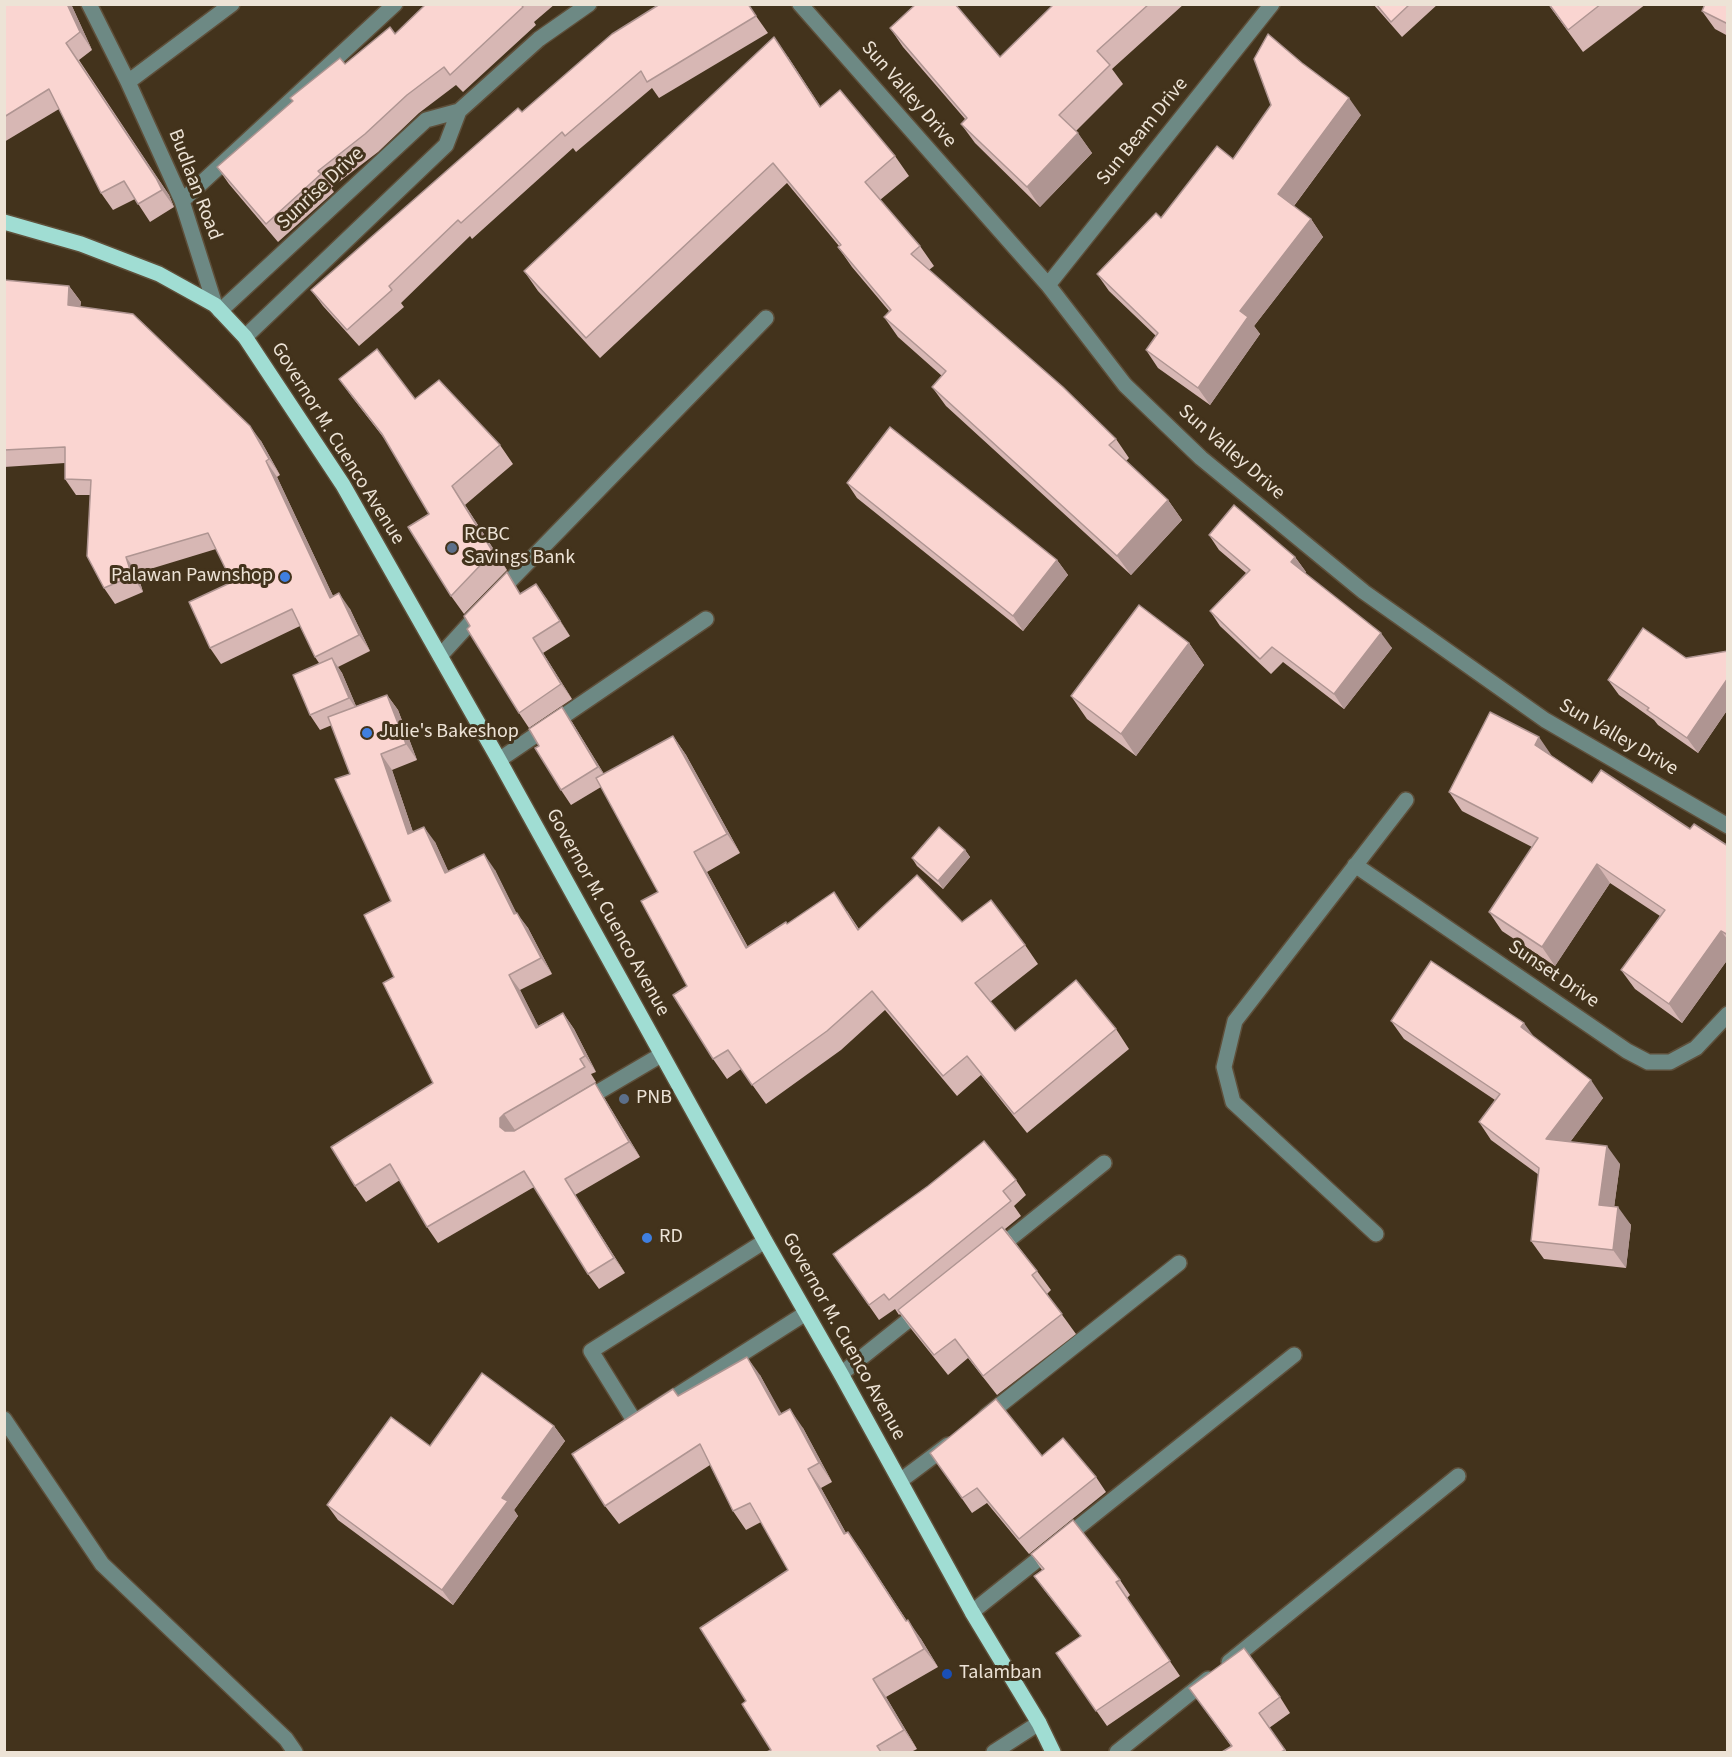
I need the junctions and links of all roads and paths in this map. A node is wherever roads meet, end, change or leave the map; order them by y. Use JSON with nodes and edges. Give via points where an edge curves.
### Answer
{"nodes":[{"id":1,"x":89,"y":4,"type":"edge"},
{"id":2,"x":232,"y":4,"type":"edge"},
{"id":3,"x":395,"y":4,"type":"edge"},
{"id":4,"x":589,"y":4,"type":"edge"},
{"id":5,"x":800,"y":4,"type":"edge"},
{"id":6,"x":1272,"y":4,"type":"edge"},
{"id":7,"x":128,"y":82,"type":"junction"},
{"id":8,"x":459,"y":111,"type":"junction"},
{"id":9,"x":182,"y":201,"type":"junction"},
{"id":10,"x":4,"y":222,"type":"edge"},
{"id":11,"x":1048,"y":285,"type":"junction"},
{"id":12,"x":218,"y":308,"type":"junction"},
{"id":13,"x":766,"y":318,"type":"dead end"},
{"id":14,"x":245,"y":337,"type":"junction"},
{"id":15,"x":705,"y":619,"type":"dead end"},
{"id":16,"x":440,"y":656,"type":"junction"},
{"id":17,"x":499,"y":760,"type":"junction"},
{"id":18,"x":1406,"y":800,"type":"dead end"},
{"id":19,"x":1728,"y":826,"type":"edge"},
{"id":20,"x":1355,"y":865,"type":"junction"},
{"id":21,"x":1728,"y":1014,"type":"edge"},
{"id":22,"x":661,"y":1055,"type":"junction"},
{"id":23,"x":570,"y":1108,"type":"edge"},
{"id":24,"x":1104,"y":1163,"type":"dead end"},
{"id":25,"x":1376,"y":1234,"type":"dead end"},
{"id":26,"x":765,"y":1241,"type":"junction"},
{"id":27,"x":986,"y":1258,"type":"edge"},
{"id":28,"x":1179,"y":1263,"type":"dead end"},
{"id":29,"x":932,"y":1301,"type":"edge"},
{"id":30,"x":806,"y":1313,"type":"junction"},
{"id":31,"x":1294,"y":1355,"type":"dead end"},
{"id":32,"x":841,"y":1374,"type":"junction"},
{"id":33,"x":4,"y":1419,"type":"edge"},
{"id":34,"x":975,"y":1425,"type":"edge"},
{"id":35,"x":956,"y":1439,"type":"edge"},
{"id":36,"x":1458,"y":1476,"type":"dead end"},
{"id":37,"x":900,"y":1481,"type":"junction"},
{"id":38,"x":972,"y":1612,"type":"junction"},
{"id":39,"x":1039,"y":1723,"type":"junction"},
{"id":40,"x":295,"y":1752,"type":"edge"},
{"id":41,"x":994,"y":1752,"type":"edge"},
{"id":42,"x":1053,"y":1752,"type":"edge"},
{"id":43,"x":1117,"y":1752,"type":"edge"}],
"edges":[{"from":1,"to":7,"type":"street","name":"Budlaan Road"},
{"from":2,"to":7,"type":"street"},
{"from":3,"to":9,"type":"street"},
{"from":4,"to":8,"type":"street","name":"Sunrise Drive","via":[[539,39]]},
{"from":5,"to":11,"type":"street","name":"Sun Valley Drive"},
{"from":6,"to":11,"type":"street","name":"Sun Beam Drive"},
{"from":7,"to":9,"type":"street","name":"Budlaan Road"},
{"from":8,"to":12,"type":"street","name":"Sunrise Drive","via":[[426,120]]},
{"from":8,"to":14,"type":"street","name":"Sunrise Drive","via":[[446,145]]},
{"from":9,"to":12,"type":"street","name":"Budlaan Road"},
{"from":10,"to":12,"type":"main road","name":"Governor M. Cuenco Avenue","via":[[81,244],[159,273]]},
{"from":11,"to":19,"type":"street","name":"Sun Valley Drive","via":[[1125,385],[1201,458],[1356,585],[1545,720]]},
{"from":12,"to":14,"type":"main road","name":"Governor M. Cuenco Avenue"},
{"from":13,"to":16,"type":"street"},
{"from":14,"to":16,"type":"main road","name":"Governor M. Cuenco Avenue","via":[[343,485]]},
{"from":15,"to":17,"type":"street"},
{"from":16,"to":17,"type":"main road","name":"Governor M. Cuenco Avenue"},
{"from":17,"to":22,"type":"main road","name":"Governor M. Cuenco Avenue"},
{"from":18,"to":20,"type":"street"},
{"from":20,"to":21,"type":"street","name":"Sunset Drive","via":[[1648,1062],[1670,1062],[1696,1048]]},
{"from":20,"to":25,"type":"street","via":[[1235,1021],[1224,1067],[1233,1102]]},
{"from":22,"to":23,"type":"street"},
{"from":22,"to":26,"type":"main road","name":"Governor M. Cuenco Avenue"},
{"from":24,"to":27,"type":"street"},
{"from":26,"to":30,"type":"main road","name":"Governor M. Cuenco Avenue"},
{"from":26,"to":30,"type":"street","via":[[591,1351],[635,1422]]},
{"from":28,"to":34,"type":"street"},
{"from":29,"to":32,"type":"street"},
{"from":30,"to":32,"type":"main road","name":"Governor M. Cuenco Avenue"},
{"from":31,"to":38,"type":"street"},
{"from":32,"to":37,"type":"main road","name":"Governor M. Cuenco Avenue"},
{"from":33,"to":40,"type":"street","via":[[102,1564],[286,1739]]},
{"from":35,"to":37,"type":"street"},
{"from":36,"to":43,"type":"street"},
{"from":37,"to":38,"type":"main road","name":"Governor M. Cuenco Avenue"},
{"from":38,"to":39,"type":"main road","name":"Governor M. Cuenco Avenue"},
{"from":39,"to":41,"type":"street"},
{"from":39,"to":42,"type":"main road","name":"Governor M. Cuenco Avenue"}]}
